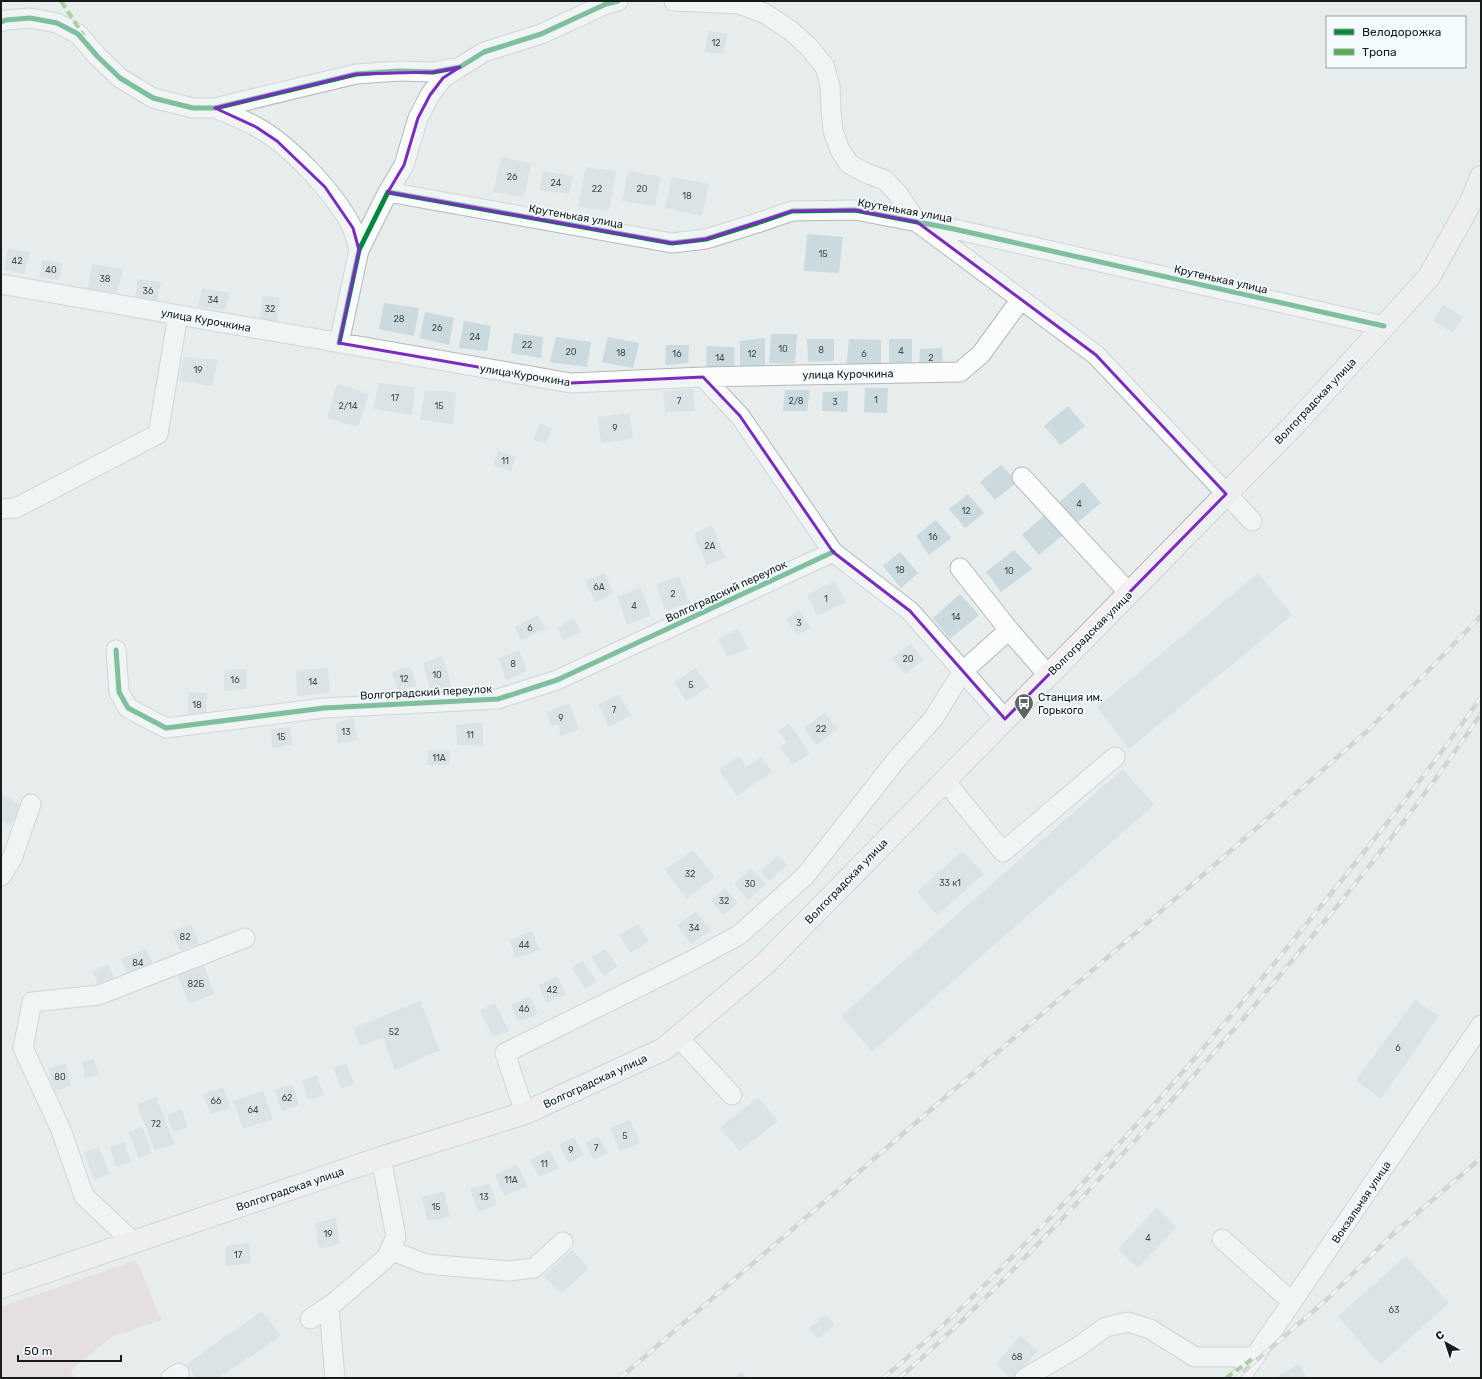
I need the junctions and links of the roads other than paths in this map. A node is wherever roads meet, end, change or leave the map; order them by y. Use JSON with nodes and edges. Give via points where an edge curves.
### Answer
{"nodes":[{"id":1,"x":618,"y":1,"type":"edge"},
{"id":2,"x":674,"y":1,"type":"edge"},
{"id":3,"x":1,"y":22,"type":"edge"},
{"id":4,"x":460,"y":67,"type":"junction"},
{"id":5,"x":216,"y":108,"type":"junction"},
{"id":6,"x":1481,"y":177,"type":"edge"},
{"id":7,"x":388,"y":192,"type":"junction"},
{"id":8,"x":917,"y":222,"type":"junction"},
{"id":9,"x":359,"y":250,"type":"junction"},
{"id":10,"x":1,"y":284,"type":"edge"},
{"id":11,"x":1021,"y":299,"type":"junction"},
{"id":12,"x":178,"y":315,"type":"junction"},
{"id":13,"x":1384,"y":326,"type":"junction"},
{"id":14,"x":339,"y":343,"type":"junction"},
{"id":15,"x":703,"y":377,"type":"junction"},
{"id":16,"x":1022,"y":477,"type":"dead end"},
{"id":17,"x":1226,"y":494,"type":"junction"},
{"id":18,"x":1,"y":509,"type":"edge"},
{"id":19,"x":1252,"y":521,"type":"dead end"},
{"id":20,"x":833,"y":552,"type":"junction"},
{"id":21,"x":960,"y":568,"type":"dead end"},
{"id":22,"x":1129,"y":593,"type":"junction"},
{"id":23,"x":1009,"y":630,"type":"junction"},
{"id":24,"x":116,"y":650,"type":"dead end"},
{"id":25,"x":963,"y":671,"type":"junction"},
{"id":26,"x":1048,"y":675,"type":"junction"},
{"id":27,"x":1005,"y":719,"type":"junction"},
{"id":28,"x":1115,"y":757,"type":"dead end"},
{"id":29,"x":945,"y":781,"type":"junction"},
{"id":30,"x":31,"y":804,"type":"dead end"},
{"id":31,"x":1,"y":876,"type":"edge"},
{"id":32,"x":245,"y":938,"type":"dead end"},
{"id":33,"x":1481,"y":1025,"type":"edge"},
{"id":34,"x":678,"y":1037,"type":"junction"},
{"id":35,"x":732,"y":1095,"type":"dead end"},
{"id":36,"x":526,"y":1113,"type":"junction"},
{"id":37,"x":381,"y":1158,"type":"junction"},
{"id":38,"x":1222,"y":1239,"type":"dead end"},
{"id":39,"x":132,"y":1242,"type":"junction"},
{"id":40,"x":563,"y":1242,"type":"dead end"},
{"id":41,"x":390,"y":1250,"type":"junction"},
{"id":42,"x":1,"y":1287,"type":"edge"},
{"id":43,"x":1292,"y":1302,"type":"junction"},
{"id":44,"x":329,"y":1307,"type":"junction"},
{"id":45,"x":310,"y":1319,"type":"dead end"},
{"id":46,"x":1255,"y":1357,"type":"junction"},
{"id":47,"x":335,"y":1378,"type":"edge"},
{"id":48,"x":1025,"y":1378,"type":"edge"},
{"id":49,"x":1240,"y":1378,"type":"edge"}],
"edges":[{"from":1,"to":4,"type":"street","via":[[541,34],[484,52]]},
{"from":2,"to":8,"type":"street","via":[[739,4],[764,13],[790,30],[809,47],[825,66],[830,86],[833,131],[840,150],[849,164],[885,180]]},
{"from":3,"to":5,"type":"street","via":[[30,18],[57,23],[78,34],[120,78],[153,98],[193,108]]},
{"from":4,"to":5,"type":"street","via":[[433,72],[356,74]]},
{"from":4,"to":7,"type":"street","via":[[443,78],[430,94],[418,118],[404,165]]},
{"from":5,"to":9,"type":"street","via":[[256,126],[304,165],[340,207],[353,228]]},
{"from":6,"to":13,"type":"main road","name":"Волгоградская улица","via":[[1473,198],[1429,277]]},
{"from":7,"to":8,"type":"street","name":"Крутенькая улица","via":[[672,243],[706,239],[792,211],[855,210]]},
{"from":7,"to":9,"type":"street"},
{"from":8,"to":11,"type":"street"},
{"from":8,"to":13,"type":"street","name":"Крутенькая улица"},
{"from":9,"to":14,"type":"street"},
{"from":10,"to":12,"type":"street","name":"улица Курочкина"},
{"from":11,"to":15,"type":"street","name":"улица Курочкина","via":[[981,354],[960,372]]},
{"from":11,"to":17,"type":"street","via":[[1096,355]]},
{"from":12,"to":14,"type":"street","name":"улица Курочкина"},
{"from":12,"to":18,"type":"street","via":[[158,434],[16,508]]},
{"from":13,"to":17,"type":"main road","name":"Волгоградская улица","via":[[1295,424]]},
{"from":14,"to":15,"type":"street","name":"улица Курочкина","via":[[571,383]]},
{"from":15,"to":20,"type":"street","via":[[740,416]]},
{"from":16,"to":22,"type":"street"},
{"from":17,"to":19,"type":"street"},
{"from":17,"to":22,"type":"main road","name":"Волгоградская улица"},
{"from":20,"to":24,"type":"street","name":"Волгоградский переулок","via":[[557,680],[498,699],[324,708],[166,728],[128,708],[118,692]]},
{"from":20,"to":25,"type":"street","via":[[910,611]]},
{"from":21,"to":23,"type":"street"},
{"from":22,"to":26,"type":"main road","name":"Волгоградская улица"},
{"from":23,"to":25,"type":"street"},
{"from":23,"to":26,"type":"street"},
{"from":25,"to":27,"type":"street"},
{"from":25,"to":36,"type":"street","via":[[933,719],[897,759],[805,876],[739,935],[684,965],[505,1053]]},
{"from":26,"to":27,"type":"main road","name":"Волгоградская улица"},
{"from":27,"to":29,"type":"main road","name":"Волгоградская улица"},
{"from":28,"to":29,"type":"street","via":[[1003,852]]},
{"from":29,"to":34,"type":"main road","name":"Волгоградская улица","via":[[766,963]]},
{"from":30,"to":31,"type":"street","via":[[12,860]]},
{"from":32,"to":39,"type":"street","via":[[99,995],[32,1002],[23,1048],[61,1130],[84,1196]]},
{"from":33,"to":43,"type":"street","name":"Вокзальная улица"},
{"from":34,"to":35,"type":"street"},
{"from":34,"to":36,"type":"main road","name":"Волгоградская улица","via":[[664,1049]]},
{"from":36,"to":37,"type":"main road","name":"Волгоградская улица"},
{"from":37,"to":39,"type":"main road","name":"Волгоградская улица"},
{"from":37,"to":41,"type":"street","via":[[396,1237]]},
{"from":38,"to":43,"type":"street"},
{"from":39,"to":42,"type":"main road","name":"Волгоградская улица"},
{"from":40,"to":41,"type":"street","via":[[534,1268],[508,1271],[426,1264]]},
{"from":41,"to":44,"type":"street","via":[[386,1258]]},
{"from":43,"to":46,"type":"street","name":"Вокзальная улица"},
{"from":44,"to":45,"type":"street"},
{"from":44,"to":47,"type":"street"},
{"from":46,"to":48,"type":"street","via":[[1195,1357],[1150,1329],[1128,1322],[1106,1328]]},
{"from":46,"to":49,"type":"street","name":"Вокзальная улица"}]}
